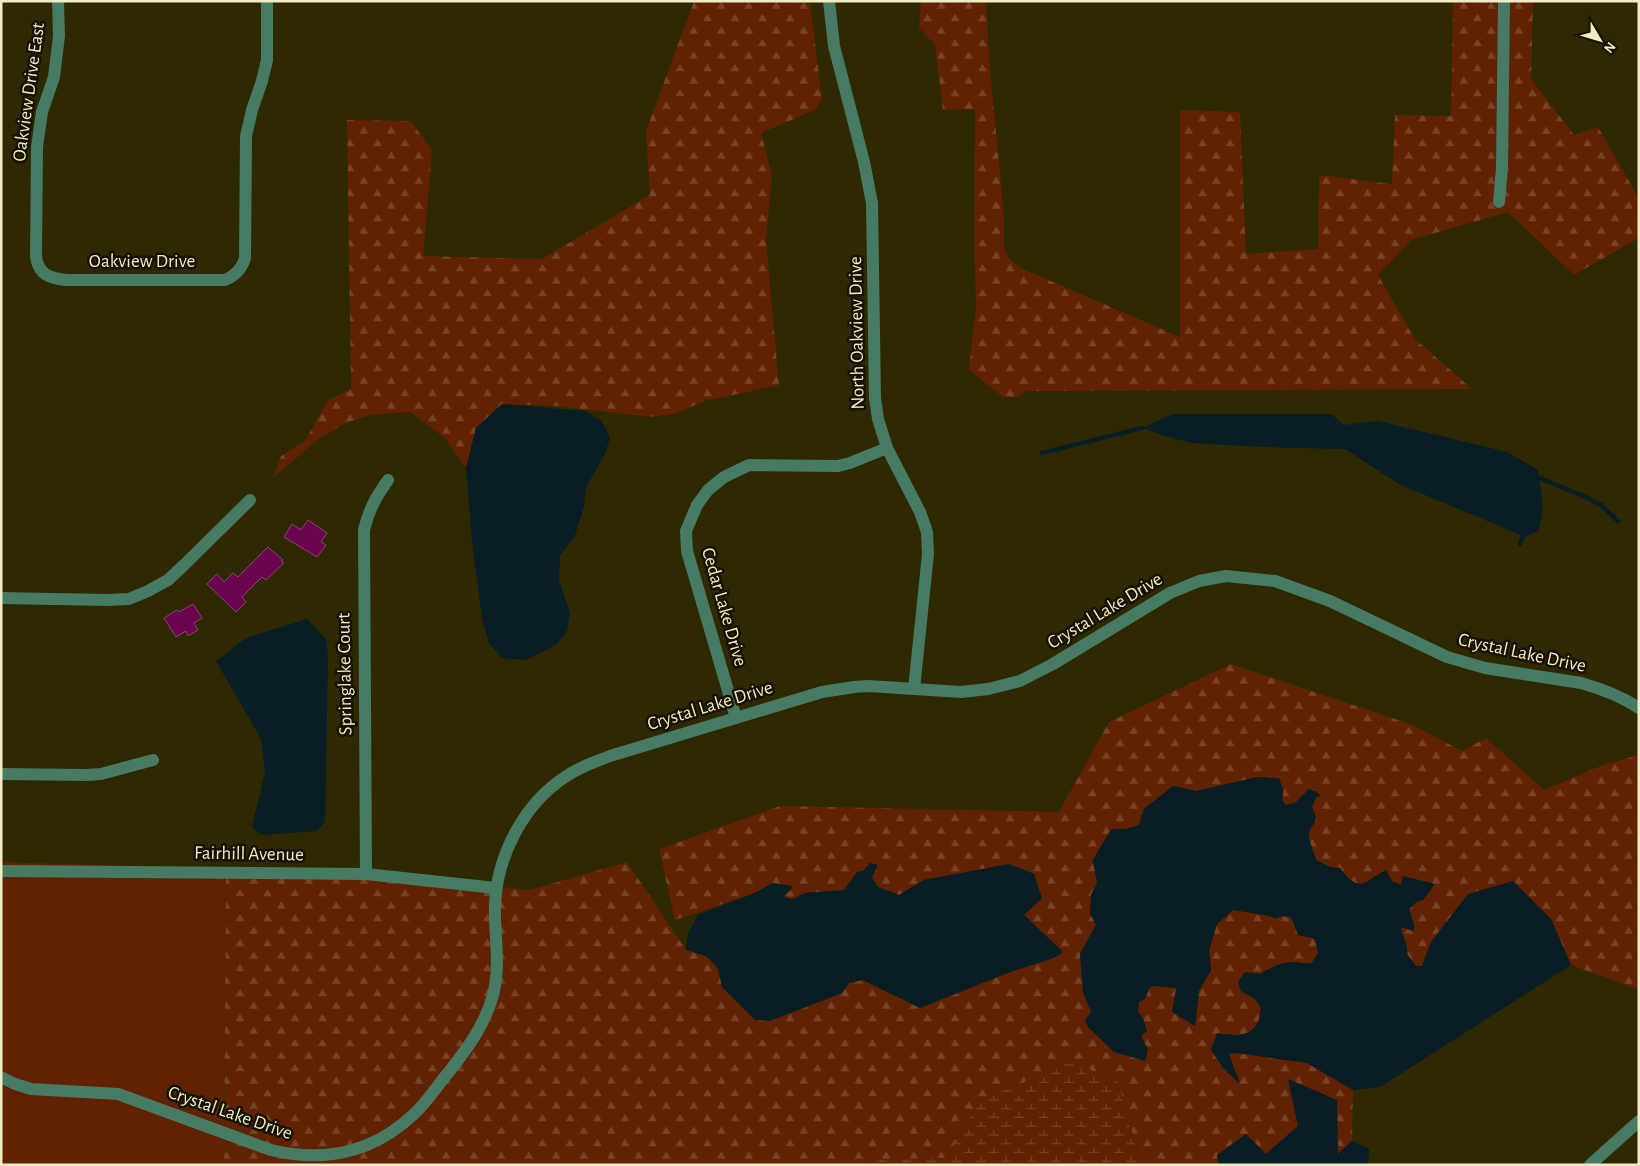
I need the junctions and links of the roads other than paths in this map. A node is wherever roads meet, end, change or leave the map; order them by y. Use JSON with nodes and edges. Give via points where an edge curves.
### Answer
{"nodes":[{"id":1,"x":58,"y":1,"type":"edge"},
{"id":2,"x":267,"y":1,"type":"edge"},
{"id":3,"x":828,"y":1,"type":"edge"},
{"id":4,"x":1504,"y":1,"type":"edge"},
{"id":5,"x":1499,"y":202,"type":"dead end"},
{"id":6,"x":46,"y":274,"type":"joint"},
{"id":7,"x":887,"y":448,"type":"junction"},
{"id":8,"x":388,"y":480,"type":"dead end"},
{"id":9,"x":250,"y":500,"type":"dead end"},
{"id":10,"x":1,"y":598,"type":"edge"},
{"id":11,"x":914,"y":689,"type":"junction"},
{"id":12,"x":1639,"y":708,"type":"edge"},
{"id":13,"x":736,"y":718,"type":"junction"},
{"id":14,"x":154,"y":760,"type":"dead end"},
{"id":15,"x":1,"y":774,"type":"edge"},
{"id":16,"x":1,"y":871,"type":"edge"},
{"id":17,"x":366,"y":874,"type":"junction"},
{"id":18,"x":496,"y":888,"type":"junction"},
{"id":19,"x":1,"y":1077,"type":"edge"},
{"id":20,"x":1639,"y":1121,"type":"edge"},
{"id":21,"x":1590,"y":1165,"type":"edge"}],
"edges":[{"from":1,"to":6,"type":"street","name":"Oakview Drive East","via":[[59,36],[54,77],[42,112],[37,147],[36,256],[37,264]]},
{"from":2,"to":6,"type":"street","name":"Oakview Drive","via":[[267,60],[246,136],[245,258],[237,273],[225,280],[66,280]]},
{"from":3,"to":7,"type":"street","name":"North Oakview Drive","via":[[834,46],[872,203],[875,398]]},
{"from":4,"to":5,"type":"street"},
{"from":7,"to":11,"type":"street","name":"North Oakview Drive","via":[[927,532],[928,554]]},
{"from":7,"to":13,"type":"street","name":"Cedar Lake Drive","via":[[838,466],[749,465],[724,477],[697,505],[686,531],[687,551]]},
{"from":8,"to":17,"type":"street","name":"Springlake Court","via":[[375,498],[364,530]]},
{"from":9,"to":10,"type":"street","via":[[168,580],[128,599]]},
{"from":11,"to":12,"type":"street","name":"Crystal Lake Drive","via":[[974,691],[1020,681],[1170,593],[1199,581],[1226,576],[1275,581],[1330,601],[1447,657],[1485,668],[1594,687]]},
{"from":11,"to":13,"type":"street","name":"Crystal Lake Drive","via":[[841,688]]},
{"from":13,"to":18,"type":"street","name":"Crystal Lake Drive","via":[[610,756],[566,776],[534,805],[517,829],[504,857]]},
{"from":14,"to":15,"type":"street","via":[[101,774]]},
{"from":16,"to":17,"type":"street","name":"Fairhill Avenue"},
{"from":17,"to":18,"type":"street","name":"Fairhill Avenue"},
{"from":18,"to":19,"type":"street","name":"Crystal Lake Drive","via":[[496,982],[480,1027],[468,1047],[414,1114],[394,1130],[359,1148],[320,1156],[285,1153],[118,1094],[31,1089]]},
{"from":20,"to":21,"type":"street"}]}
